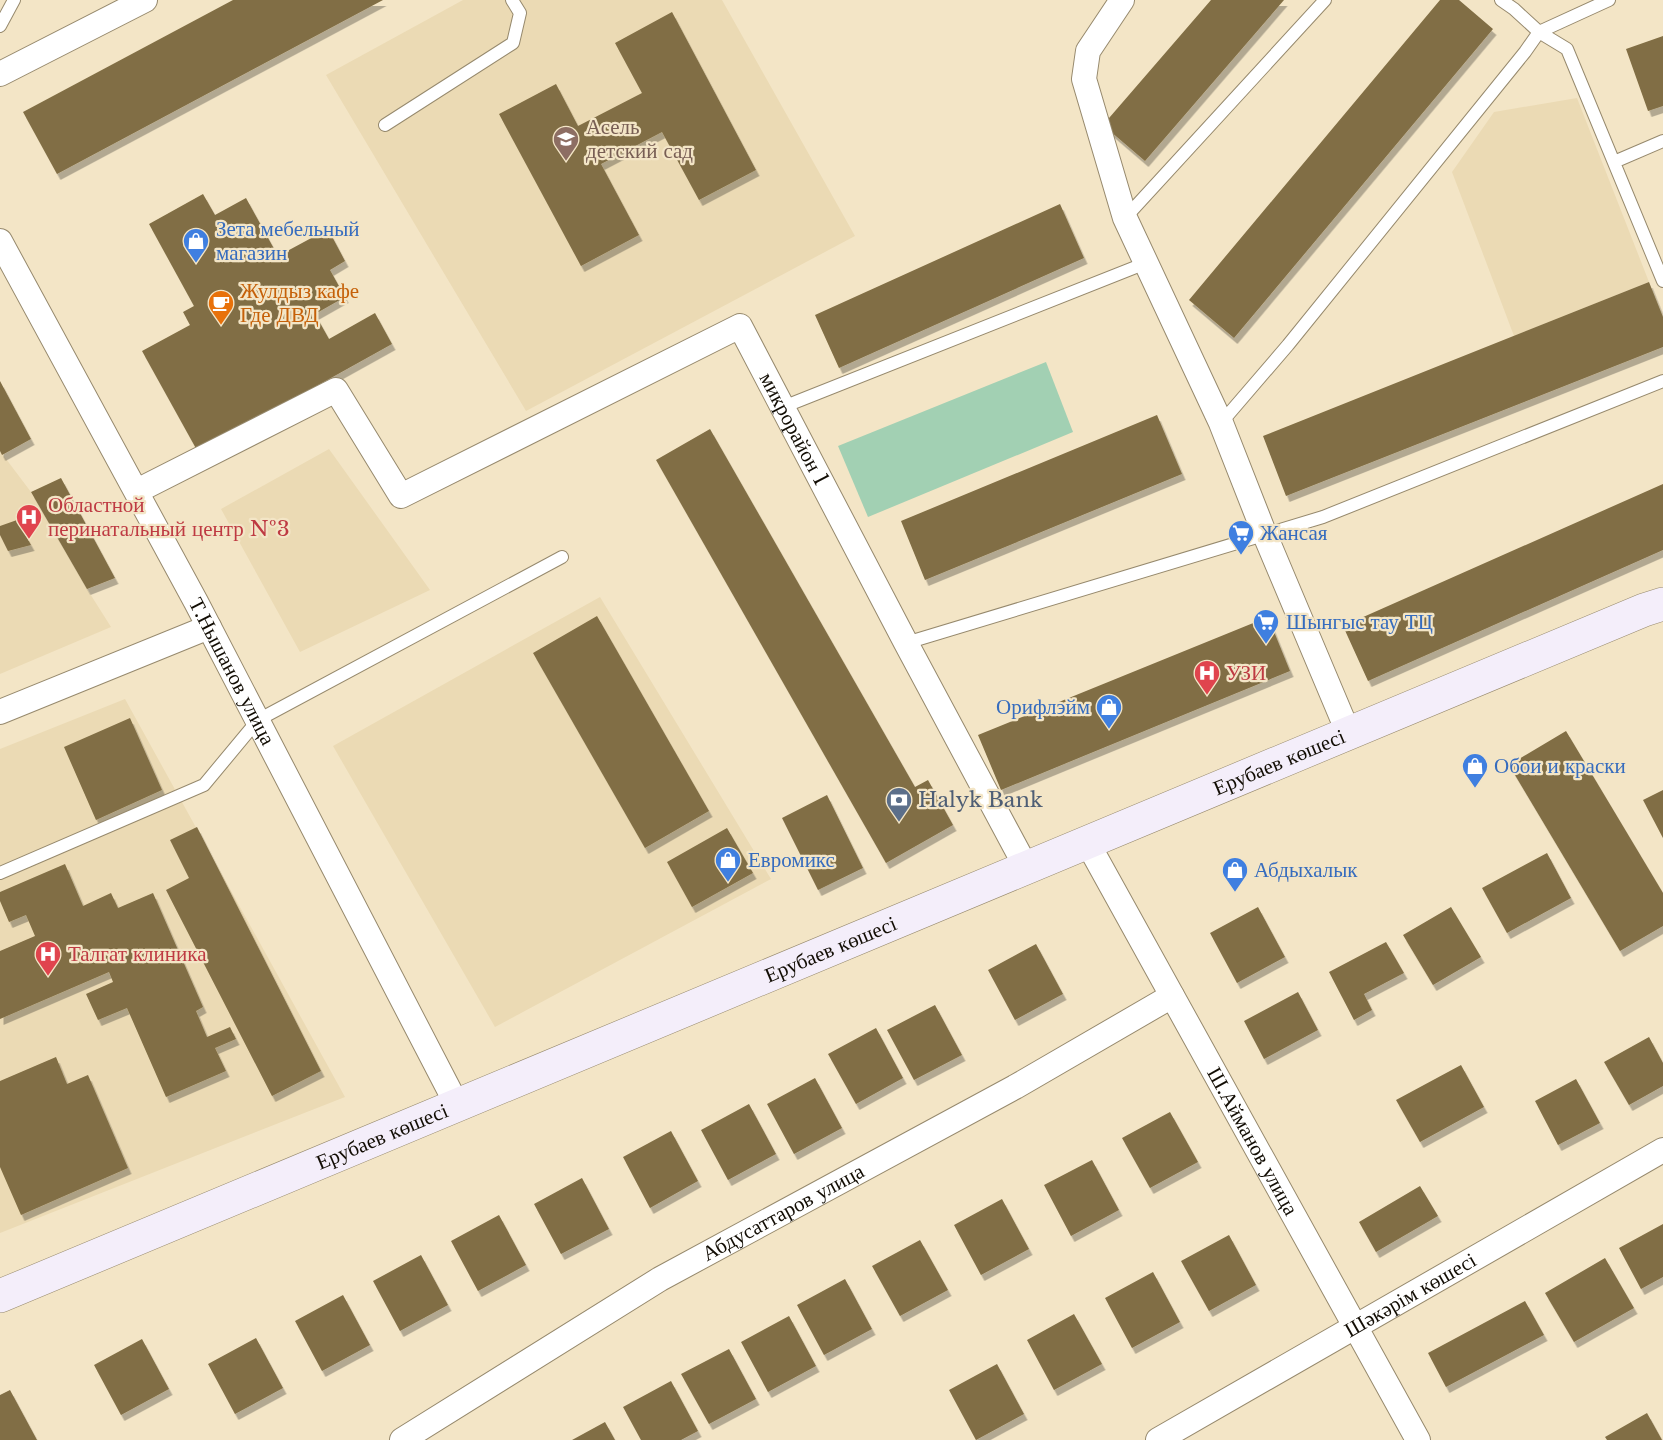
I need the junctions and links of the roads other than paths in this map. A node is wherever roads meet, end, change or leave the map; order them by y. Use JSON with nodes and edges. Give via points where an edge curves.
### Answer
{"nodes":[{"id":1,"x":14,"y":0,"type":"edge"},
{"id":2,"x":145,"y":0,"type":"edge"},
{"id":3,"x":512,"y":0,"type":"edge"},
{"id":4,"x":1122,"y":0,"type":"edge"},
{"id":5,"x":1325,"y":0,"type":"edge"},
{"id":6,"x":1501,"y":0,"type":"edge"},
{"id":7,"x":1609,"y":0,"type":"edge"},
{"id":8,"x":0,"y":26,"type":"edge"},
{"id":9,"x":1539,"y":32,"type":"junction"},
{"id":10,"x":0,"y":74,"type":"edge"},
{"id":11,"x":385,"y":125,"type":"dead end"},
{"id":12,"x":1663,"y":141,"type":"edge"},
{"id":13,"x":1614,"y":162,"type":"junction"},
{"id":14,"x":1125,"y":218,"type":"junction"},
{"id":15,"x":0,"y":241,"type":"edge"},
{"id":16,"x":1146,"y":263,"type":"junction"},
{"id":17,"x":1663,"y":281,"type":"edge"},
{"id":18,"x":1663,"y":381,"type":"edge"},
{"id":19,"x":783,"y":408,"type":"junction"},
{"id":20,"x":1221,"y":423,"type":"junction"},
{"id":21,"x":137,"y":491,"type":"junction"},
{"id":22,"x":1265,"y":535,"type":"junction"},
{"id":23,"x":562,"y":557,"type":"dead end"},
{"id":24,"x":1663,"y":604,"type":"edge"},
{"id":25,"x":209,"y":627,"type":"junction"},
{"id":26,"x":906,"y":643,"type":"junction"},
{"id":27,"x":0,"y":712,"type":"edge"},
{"id":28,"x":258,"y":720,"type":"junction"},
{"id":29,"x":1348,"y":732,"type":"junction"},
{"id":30,"x":1087,"y":842,"type":"junction"},
{"id":31,"x":1026,"y":867,"type":"junction"},
{"id":32,"x":0,"y":873,"type":"edge"},
{"id":33,"x":1172,"y":996,"type":"junction"},
{"id":34,"x":457,"y":1105,"type":"junction"},
{"id":35,"x":1663,"y":1150,"type":"edge"},
{"id":36,"x":0,"y":1296,"type":"edge"},
{"id":37,"x":1355,"y":1326,"type":"junction"},
{"id":38,"x":402,"y":1440,"type":"edge"},
{"id":39,"x":1158,"y":1440,"type":"edge"},
{"id":40,"x":1418,"y":1440,"type":"edge"}],
"edges":[{"from":1,"to":8,"type":"lane"},
{"from":2,"to":10,"type":"street"},
{"from":3,"to":11,"type":"lane","via":[[520,14],[513,42]]},
{"from":4,"to":14,"type":"street","via":[[1088,51],[1084,79]]},
{"from":5,"to":14,"type":"lane"},
{"from":6,"to":9,"type":"lane"},
{"from":7,"to":9,"type":"lane"},
{"from":9,"to":13,"type":"lane","via":[[1567,49]]},
{"from":9,"to":20,"type":"lane","via":[[1303,327]]},
{"from":12,"to":13,"type":"lane"},
{"from":13,"to":17,"type":"lane"},
{"from":14,"to":16,"type":"street"},
{"from":15,"to":21,"type":"street","name":"Т.Нышанов улица"},
{"from":16,"to":19,"type":"lane"},
{"from":16,"to":20,"type":"street"},
{"from":18,"to":22,"type":"lane","via":[[1323,517]]},
{"from":19,"to":21,"type":"street","name":"микрорайон 1","via":[[740,326],[401,496],[336,390]]},
{"from":19,"to":26,"type":"street","name":"микрорайон 1"},
{"from":20,"to":22,"type":"street"},
{"from":21,"to":25,"type":"street","name":"Т.Нышанов улица"},
{"from":22,"to":26,"type":"lane"},
{"from":22,"to":29,"type":"street"},
{"from":23,"to":28,"type":"lane"},
{"from":24,"to":29,"type":"main road","name":"Ерубаев көшесі"},
{"from":25,"to":27,"type":"street"},
{"from":25,"to":28,"type":"street","name":"Т.Нышанов улица"},
{"from":26,"to":31,"type":"street","name":"микрорайон 1"},
{"from":28,"to":32,"type":"lane","via":[[204,785]]},
{"from":28,"to":34,"type":"street","name":"Т.Нышанов улица"},
{"from":29,"to":30,"type":"main road","name":"Ерубаев көшесі"},
{"from":30,"to":31,"type":"main road","name":"Ерубаев көшесі"},
{"from":30,"to":33,"type":"street","name":"Ш.Айманов улица"},
{"from":31,"to":34,"type":"main road","name":"Ерубаев көшесі"},
{"from":33,"to":37,"type":"street","name":"Ш.Айманов улица"},
{"from":33,"to":38,"type":"street","name":"Абдусаттаров улица","via":[[1015,1087],[660,1279]]},
{"from":34,"to":36,"type":"main road","name":"Ерубаев көшесі"},
{"from":35,"to":37,"type":"street","name":"Шәкәрім көшесі"},
{"from":37,"to":39,"type":"street","name":"Шәкәрім көшесі"},
{"from":37,"to":40,"type":"street","name":"Ш.Айманов улица"}]}
